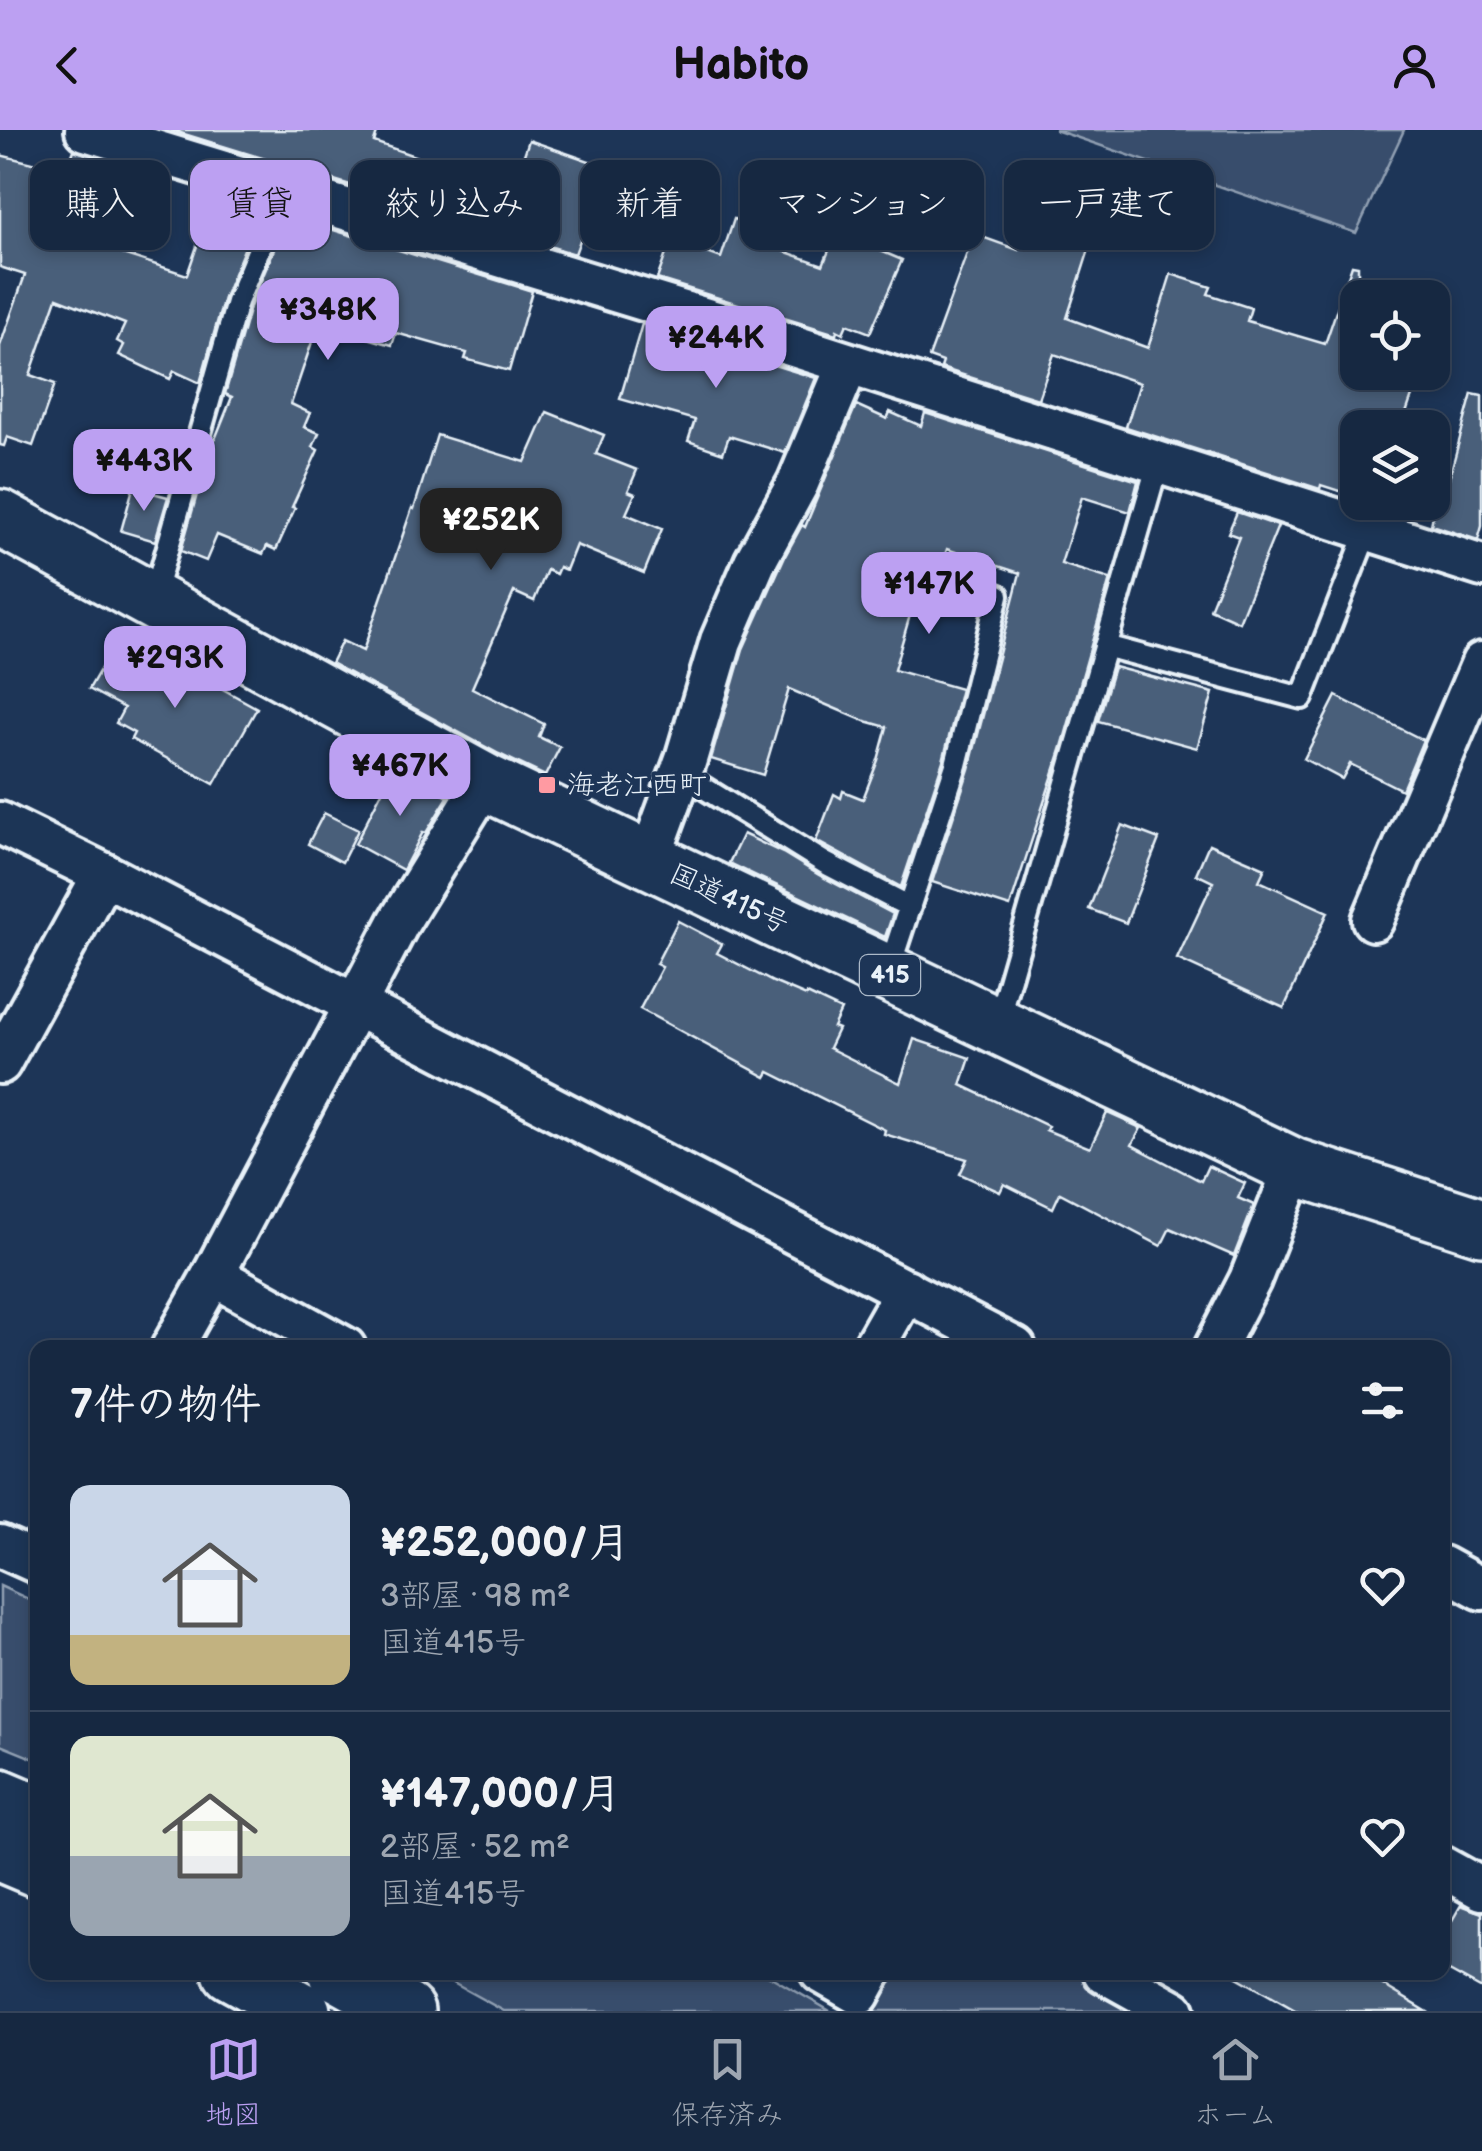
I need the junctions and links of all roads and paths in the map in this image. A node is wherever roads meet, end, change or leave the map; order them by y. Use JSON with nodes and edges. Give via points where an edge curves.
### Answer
{"nodes":[{"id":1,"x":86,"y":130,"type":"edge"},
{"id":2,"x":190,"y":162,"type":"edge"},
{"id":3,"x":330,"y":204,"type":"edge"},
{"id":4,"x":259,"y":250,"type":"edge"},
{"id":5,"x":848,"y":364,"type":"junction"},
{"id":6,"x":1158,"y":463,"type":"junction"},
{"id":7,"x":0,"y":518,"type":"edge"},
{"id":8,"x":1368,"y":529,"type":"junction"},
{"id":9,"x":1482,"y":566,"type":"edge"},
{"id":10,"x":998,"y":596,"type":"dead end"},
{"id":11,"x":152,"y":602,"type":"junction"},
{"id":12,"x":1106,"y":646,"type":"junction"},
{"id":13,"x":1482,"y":663,"type":"edge"},
{"id":14,"x":680,"y":773,"type":"junction"},
{"id":15,"x":484,"y":782,"type":"junction"},
{"id":16,"x":0,"y":823,"type":"edge"},
{"id":17,"x":649,"y":860,"type":"junction"},
{"id":18,"x":104,"y":874,"type":"junction"},
{"id":19,"x":910,"y":907,"type":"junction"},
{"id":20,"x":1373,"y":920,"type":"dead end"},
{"id":21,"x":888,"y":974,"type":"junction"},
{"id":22,"x":366,"y":985,"type":"junction"},
{"id":23,"x":997,"y":1025,"type":"junction"},
{"id":24,"x":0,"y":1063,"type":"edge"},
{"id":25,"x":1295,"y":1167,"type":"junction"},
{"id":26,"x":1482,"y":1227,"type":"edge"},
{"id":27,"x":213,"y":1275,"type":"junction"},
{"id":28,"x":906,"y":1290,"type":"junction"},
{"id":29,"x":176,"y":1340,"type":"edge"},
{"id":30,"x":331,"y":1340,"type":"edge"},
{"id":31,"x":878,"y":1340,"type":"edge"},
{"id":32,"x":1000,"y":1340,"type":"edge"},
{"id":33,"x":1219,"y":1340,"type":"edge"},
{"id":34,"x":0,"y":1546,"type":"edge"},
{"id":35,"x":30,"y":1559,"type":"edge"},
{"id":36,"x":1450,"y":1571,"type":"edge"},
{"id":37,"x":1482,"y":1589,"type":"edge"},
{"id":38,"x":0,"y":1797,"type":"edge"},
{"id":39,"x":30,"y":1810,"type":"edge"},
{"id":40,"x":0,"y":1853,"type":"edge"},
{"id":41,"x":30,"y":1866,"type":"edge"},
{"id":42,"x":1450,"y":1871,"type":"edge"},
{"id":43,"x":1482,"y":1889,"type":"edge"},
{"id":44,"x":245,"y":1980,"type":"edge"},
{"id":45,"x":350,"y":1980,"type":"edge"},
{"id":46,"x":834,"y":1980,"type":"edge"},
{"id":47,"x":867,"y":1980,"type":"edge"},
{"id":48,"x":1118,"y":1980,"type":"edge"},
{"id":49,"x":302,"y":2011,"type":"edge"},
{"id":50,"x":406,"y":2011,"type":"edge"},
{"id":51,"x":1174,"y":2011,"type":"edge"}],
"edges":[{"from":1,"to":2,"type":"street"},
{"from":3,"to":5,"type":"street"},
{"from":4,"to":11,"type":"lane","via":[[237,302]]},
{"from":5,"to":6,"type":"street"},
{"from":5,"to":14,"type":"street","via":[[721,641]]},
{"from":6,"to":8,"type":"street"},
{"from":6,"to":12,"type":"lane"},
{"from":7,"to":11,"type":"main road","name":"国道415号","number":"415"},
{"from":8,"to":9,"type":"street"},
{"from":8,"to":12,"type":"lane","via":[[1302,698]]},
{"from":10,"to":19,"type":"lane","via":[[956,765]]},
{"from":11,"to":15,"type":"main road","name":"国道415号","number":"415"},
{"from":12,"to":23,"type":"lane"},
{"from":13,"to":20,"type":"street"},
{"from":14,"to":17,"type":"street"},
{"from":14,"to":19,"type":"lane"},
{"from":15,"to":17,"type":"main road","name":"国道415号","number":"415"},
{"from":15,"to":22,"type":"street"},
{"from":16,"to":18,"type":"street"},
{"from":17,"to":21,"type":"main road","name":"国道415号","number":"415"},
{"from":18,"to":22,"type":"street"},
{"from":18,"to":24,"type":"street"},
{"from":19,"to":21,"type":"lane"},
{"from":21,"to":23,"type":"main road","name":"国道415号","number":"415"},
{"from":22,"to":27,"type":"street"},
{"from":22,"to":28,"type":"street"},
{"from":23,"to":25,"type":"main road","name":"国道415号","number":"415"},
{"from":25,"to":26,"type":"main road","name":"国道415号","number":"415"},
{"from":25,"to":33,"type":"street"},
{"from":27,"to":29,"type":"street"},
{"from":27,"to":30,"type":"street"},
{"from":28,"to":31,"type":"street"},
{"from":28,"to":32,"type":"street"},
{"from":34,"to":35,"type":"street"},
{"from":36,"to":37,"type":"street"},
{"from":38,"to":39,"type":"main road"},
{"from":40,"to":41,"type":"main road"},
{"from":42,"to":43,"type":"street"},
{"from":44,"to":49,"type":"main road"},
{"from":45,"to":50,"type":"main road"},
{"from":46,"to":47,"type":"street","via":[[858,1994]]},
{"from":48,"to":51,"type":"street"}]}
